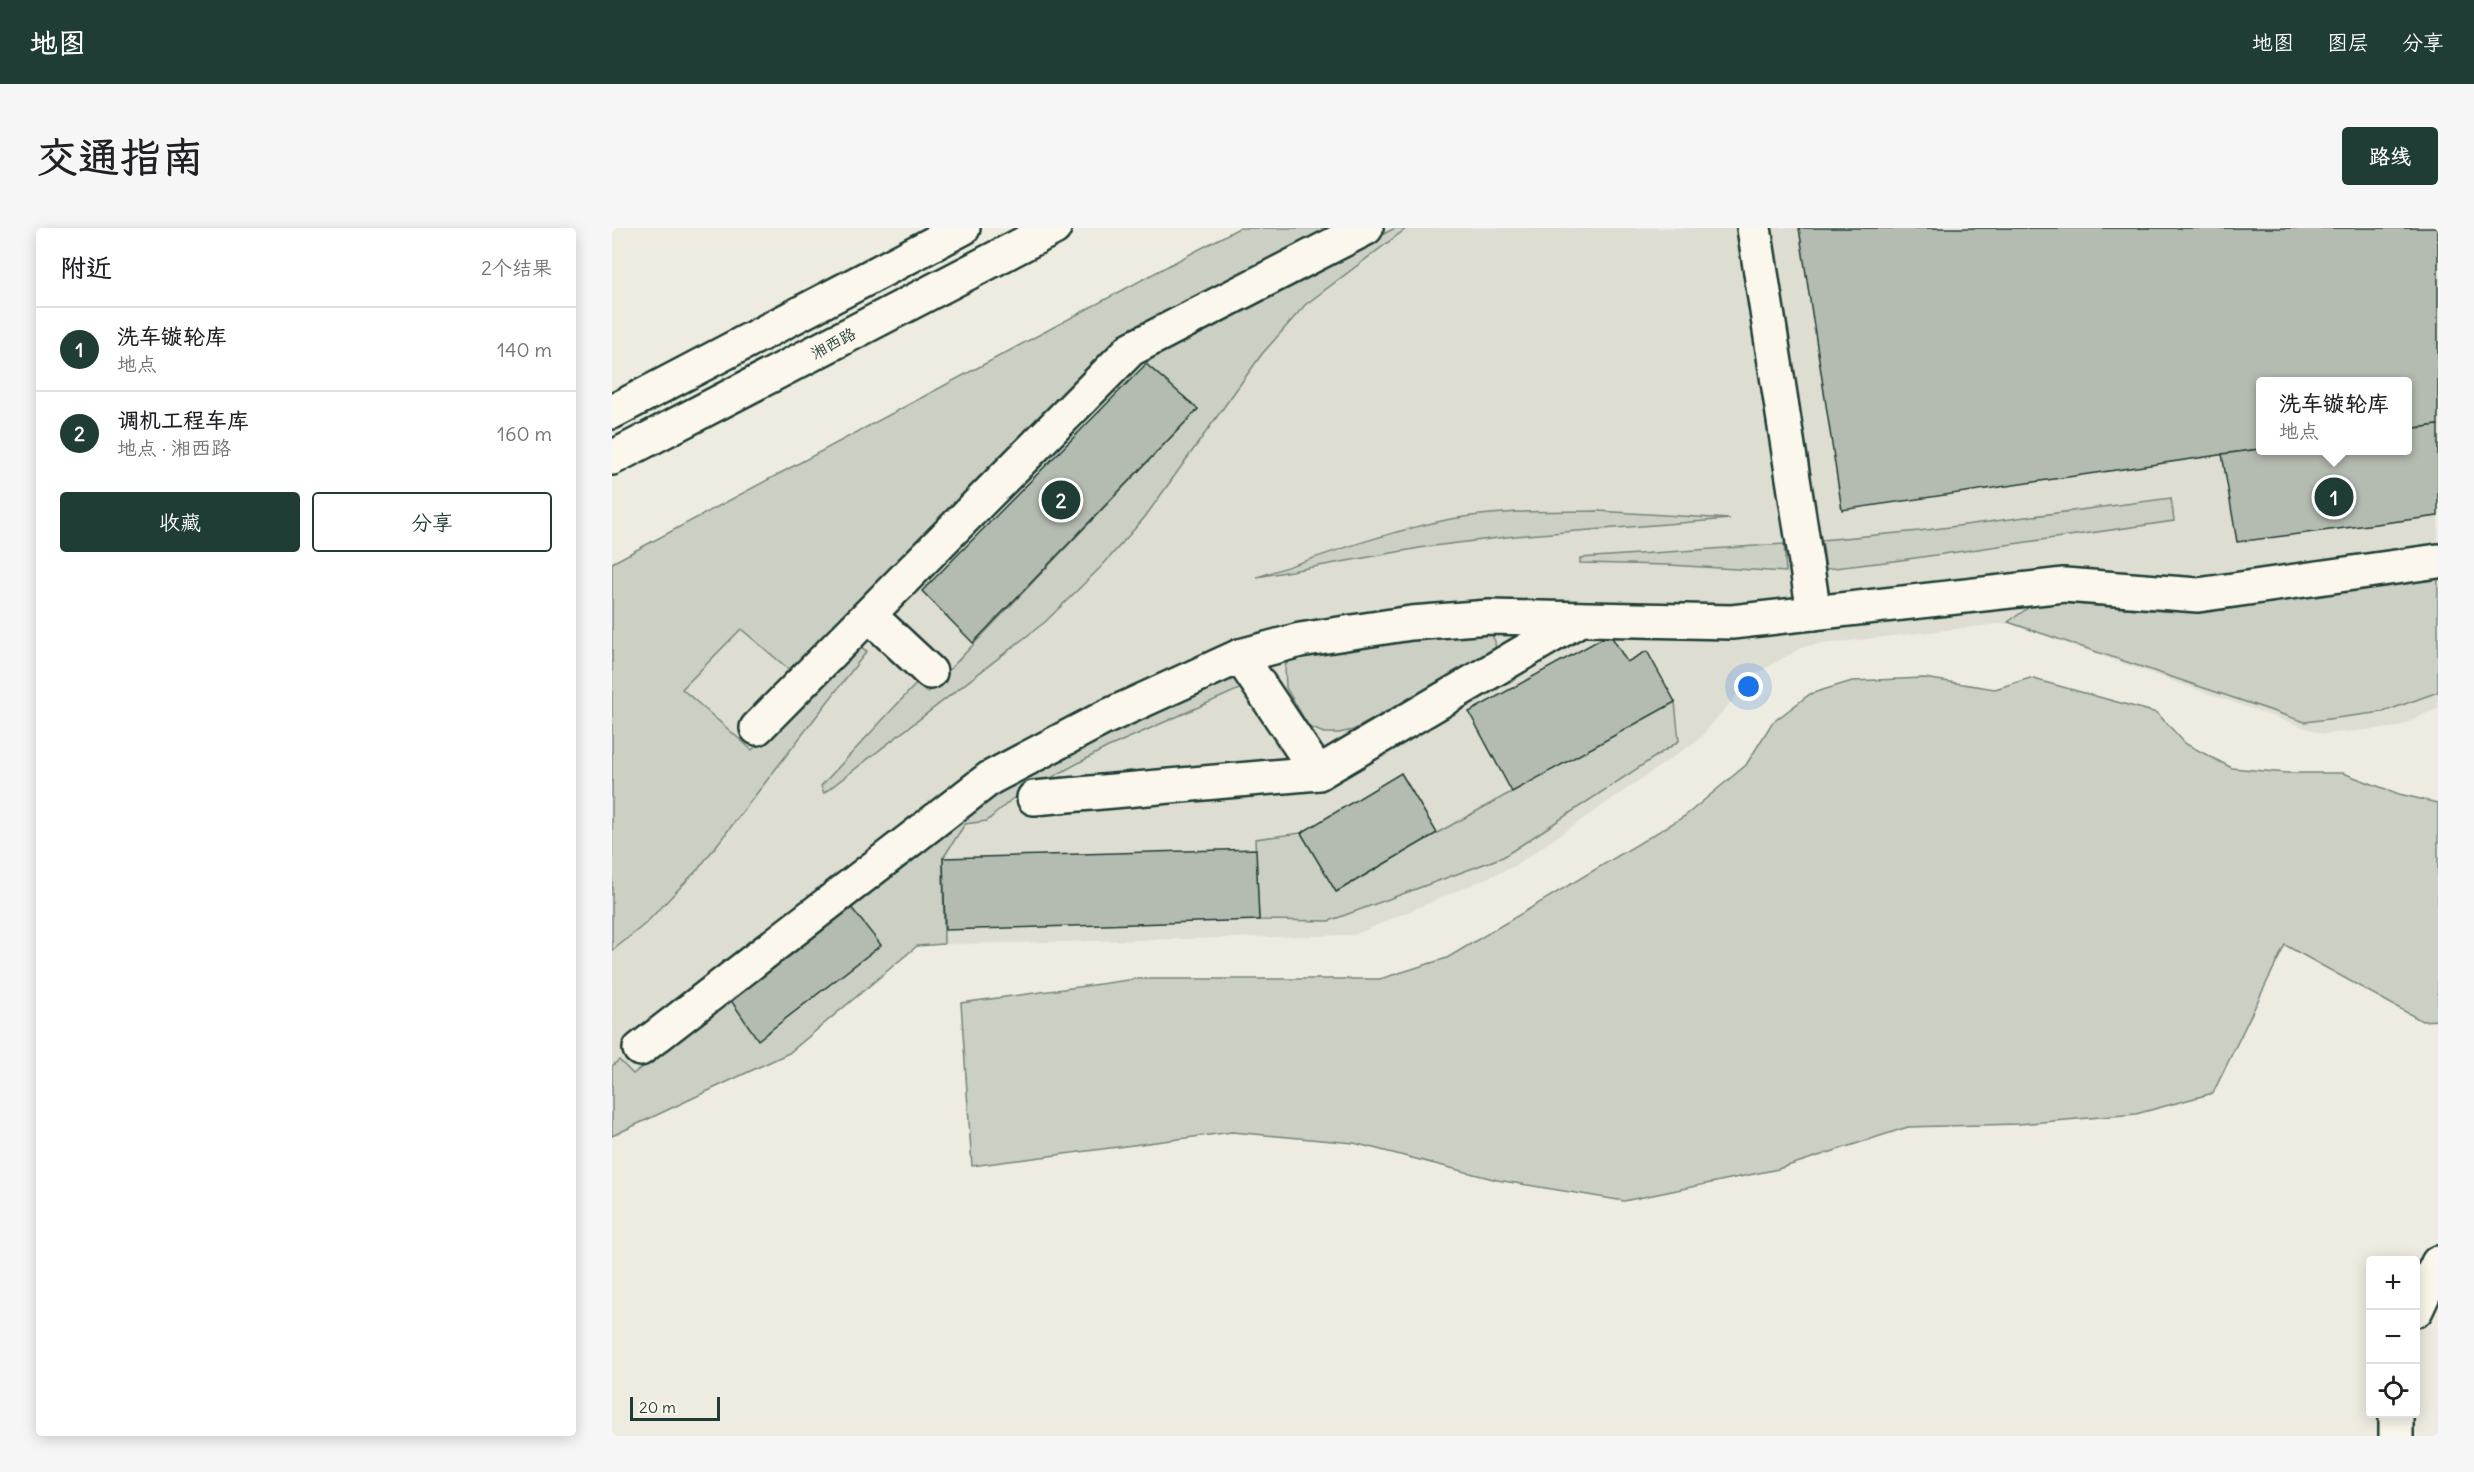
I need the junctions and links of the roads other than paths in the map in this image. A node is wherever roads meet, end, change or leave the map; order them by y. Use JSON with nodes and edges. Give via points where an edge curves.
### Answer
{"nodes":[{"id":1,"x":963,"y":228,"type":"edge"},
{"id":2,"x":1054,"y":228,"type":"edge"},
{"id":3,"x":1366,"y":228,"type":"edge"},
{"id":4,"x":1754,"y":228,"type":"edge"},
{"id":5,"x":612,"y":412,"type":"edge"},
{"id":6,"x":612,"y":458,"type":"edge"},
{"id":7,"x":2438,"y":561,"type":"edge"},
{"id":8,"x":1814,"y":613,"type":"junction"},
{"id":9,"x":869,"y":615,"type":"junction"},
{"id":10,"x":1580,"y":619,"type":"junction"},
{"id":11,"x":1240,"y":656,"type":"junction"},
{"id":12,"x":930,"y":672,"type":"dead end"},
{"id":13,"x":757,"y":728,"type":"dead end"},
{"id":14,"x":1318,"y":773,"type":"junction"},
{"id":15,"x":1034,"y":798,"type":"dead end"},
{"id":16,"x":640,"y":1049,"type":"dead end"},
{"id":17,"x":2438,"y":1263,"type":"edge"},
{"id":18,"x":2420,"y":1300,"type":"edge"},
{"id":19,"x":2396,"y":1418,"type":"edge"},
{"id":20,"x":2396,"y":1436,"type":"edge"}],
"edges":[{"from":1,"to":5,"type":"street"},
{"from":2,"to":6,"type":"street","name":"湘西路"},
{"from":3,"to":9,"type":"street","via":[[1131,349]]},
{"from":4,"to":8,"type":"street"},
{"from":7,"to":8,"type":"street","via":[[2198,595],[2064,585]]},
{"from":8,"to":10,"type":"street","via":[[1732,621]]},
{"from":9,"to":12,"type":"street"},
{"from":9,"to":13,"type":"street"},
{"from":10,"to":11,"type":"street","via":[[1489,617],[1411,624],[1300,640]]},
{"from":10,"to":14,"type":"street"},
{"from":11,"to":14,"type":"street"},
{"from":11,"to":16,"type":"street","via":[[1104,718],[990,778]]},
{"from":14,"to":15,"type":"street"},
{"from":17,"to":18,"type":"street"},
{"from":19,"to":20,"type":"street"}]}
